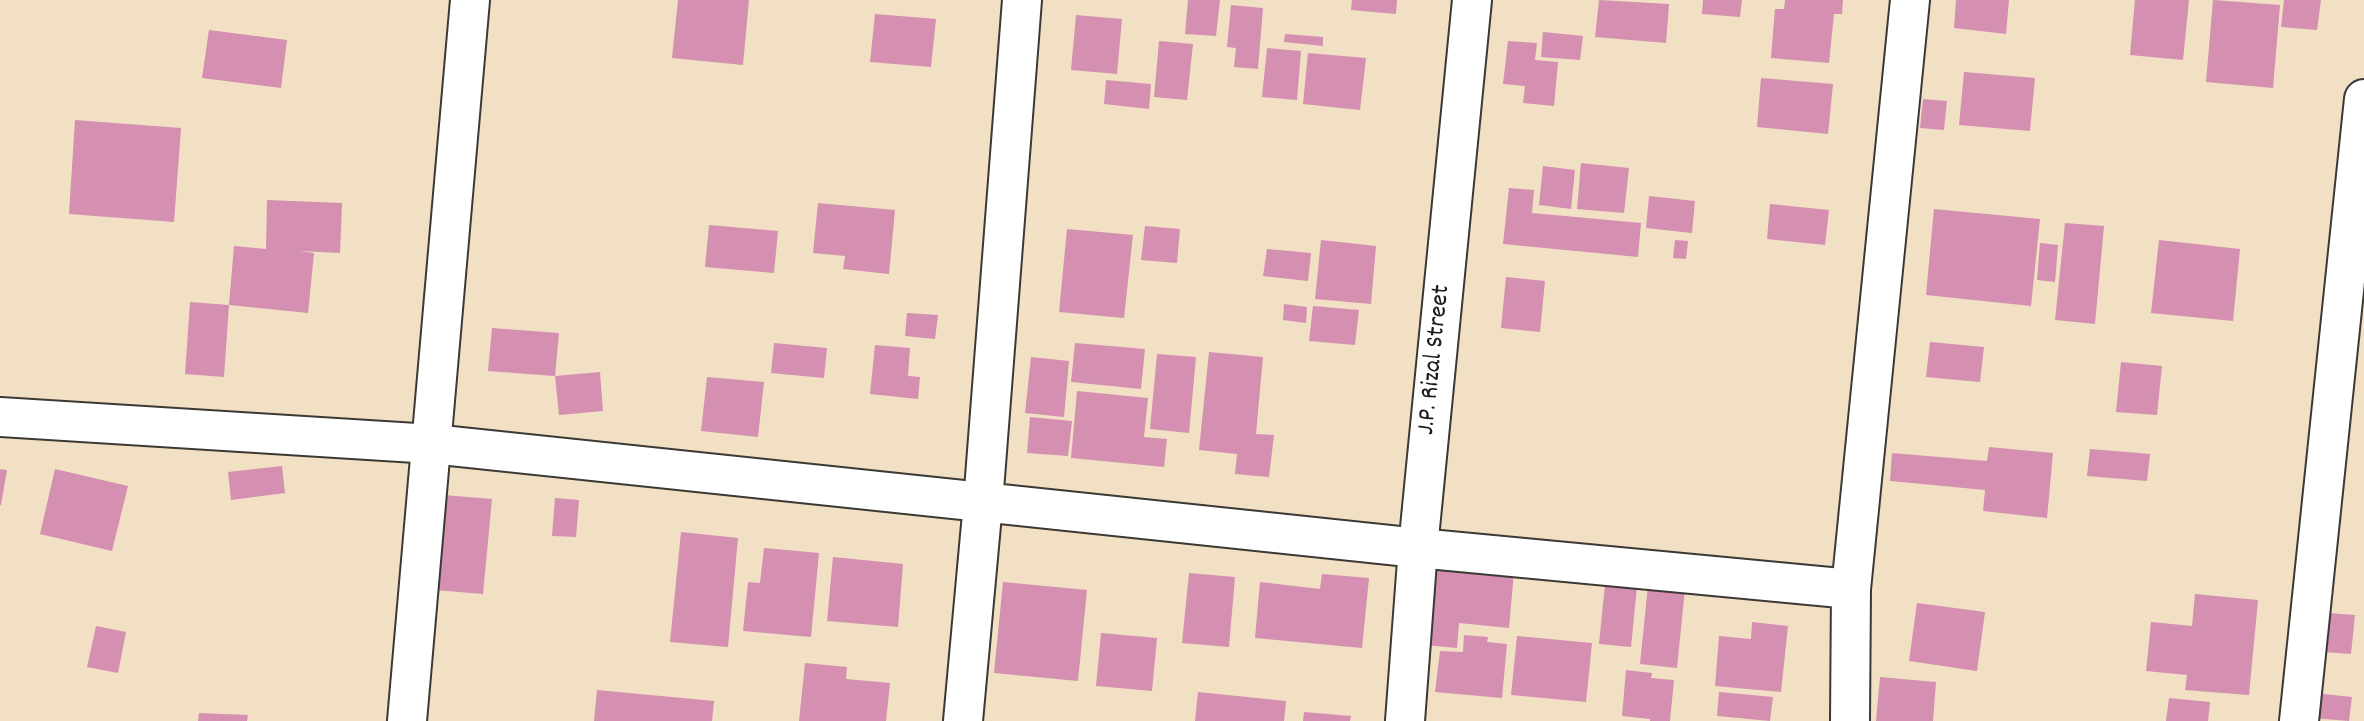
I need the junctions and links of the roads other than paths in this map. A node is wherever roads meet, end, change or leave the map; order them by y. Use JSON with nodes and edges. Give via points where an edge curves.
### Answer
{"nodes":[{"id":1,"x":470,"y":0,"type":"edge"},
{"id":2,"x":1022,"y":0,"type":"edge"},
{"id":3,"x":1472,"y":0,"type":"edge"},
{"id":4,"x":1910,"y":0,"type":"edge"},
{"id":5,"x":2364,"y":99,"type":"edge"},
{"id":6,"x":0,"y":417,"type":"edge"},
{"id":7,"x":432,"y":444,"type":"junction"},
{"id":8,"x":983,"y":503,"type":"junction"},
{"id":9,"x":1418,"y":548,"type":"junction"},
{"id":10,"x":1851,"y":589,"type":"junction"},
{"id":11,"x":407,"y":721,"type":"edge"},
{"id":12,"x":963,"y":721,"type":"edge"},
{"id":13,"x":1405,"y":721,"type":"edge"},
{"id":14,"x":1850,"y":721,"type":"edge"},
{"id":15,"x":2300,"y":721,"type":"edge"}],
"edges":[{"from":1,"to":7,"type":"street"},
{"from":2,"to":8,"type":"street"},
{"from":3,"to":9,"type":"street","name":"J.P. Rizal Street"},
{"from":4,"to":10,"type":"street"},
{"from":5,"to":15,"type":"street"},
{"from":6,"to":7,"type":"street"},
{"from":7,"to":8,"type":"street"},
{"from":7,"to":11,"type":"street"},
{"from":8,"to":9,"type":"street"},
{"from":8,"to":12,"type":"street"},
{"from":9,"to":10,"type":"street"},
{"from":9,"to":13,"type":"street","name":"J.P. Rizal Street"},
{"from":10,"to":14,"type":"street"}]}
